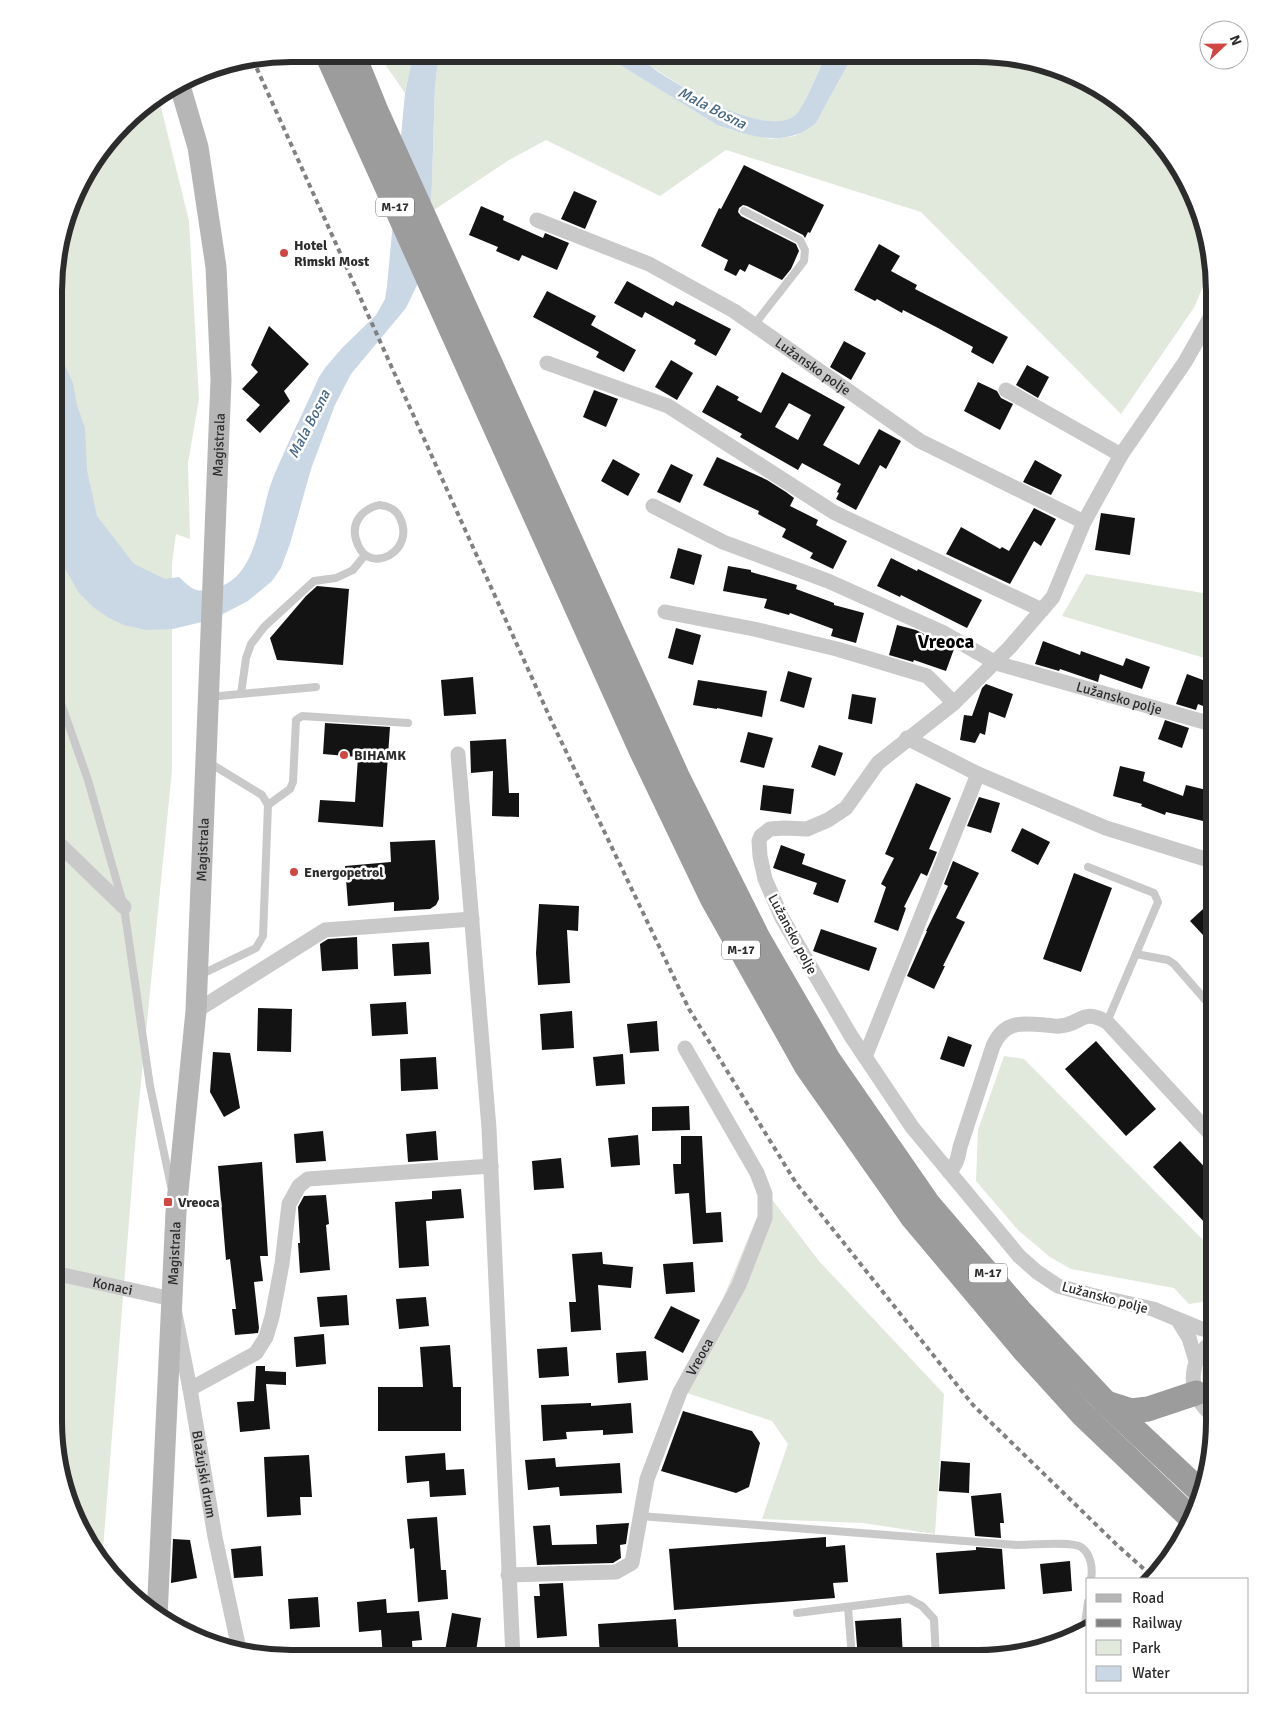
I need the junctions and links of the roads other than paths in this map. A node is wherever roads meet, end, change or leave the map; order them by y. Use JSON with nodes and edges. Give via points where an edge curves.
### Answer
{"nodes":[{"id":1,"x":332,"y":62,"type":"edge"},
{"id":2,"x":354,"y":62,"type":"edge"},
{"id":3,"x":181,"y":91,"type":"edge"},
{"id":4,"x":367,"y":118,"type":"junction"},
{"id":5,"x":744,"y":211,"type":"dead end"},
{"id":6,"x":537,"y":220,"type":"dead end"},
{"id":7,"x":754,"y":325,"type":"junction"},
{"id":8,"x":1206,"y":325,"type":"edge"},
{"id":9,"x":548,"y":363,"type":"dead end"},
{"id":10,"x":1006,"y":390,"type":"dead end"},
{"id":11,"x":1121,"y":455,"type":"junction"},
{"id":12,"x":653,"y":506,"type":"dead end"},
{"id":13,"x":1084,"y":522,"type":"junction"},
{"id":14,"x":366,"y":555,"type":"junction"},
{"id":15,"x":1042,"y":610,"type":"junction"},
{"id":16,"x":665,"y":612,"type":"dead end"},
{"id":17,"x":996,"y":663,"type":"junction"},
{"id":18,"x":316,"y":687,"type":"dead end"},
{"id":19,"x":208,"y":691,"type":"junction"},
{"id":20,"x":241,"y":694,"type":"junction"},
{"id":21,"x":954,"y":703,"type":"junction"},
{"id":22,"x":62,"y":706,"type":"edge"},
{"id":23,"x":1206,"y":722,"type":"edge"},
{"id":24,"x":408,"y":723,"type":"dead end"},
{"id":25,"x":908,"y":738,"type":"junction"},
{"id":26,"x":458,"y":754,"type":"dead end"},
{"id":27,"x":205,"y":761,"type":"junction"},
{"id":28,"x":978,"y":774,"type":"junction"},
{"id":29,"x":268,"y":805,"type":"junction"},
{"id":30,"x":62,"y":847,"type":"edge"},
{"id":31,"x":1206,"y":859,"type":"edge"},
{"id":32,"x":1088,"y":867,"type":"dead end"},
{"id":33,"x":124,"y":907,"type":"junction"},
{"id":34,"x":472,"y":919,"type":"junction"},
{"id":35,"x":1136,"y":954,"type":"junction"},
{"id":36,"x":196,"y":976,"type":"junction"},
{"id":37,"x":1206,"y":1001,"type":"edge"},
{"id":38,"x":196,"y":1011,"type":"junction"},
{"id":39,"x":1107,"y":1022,"type":"junction"},
{"id":40,"x":685,"y":1048,"type":"dead end"},
{"id":41,"x":865,"y":1057,"type":"junction"},
{"id":42,"x":1206,"y":1128,"type":"edge"},
{"id":43,"x":491,"y":1166,"type":"junction"},
{"id":44,"x":949,"y":1172,"type":"junction"},
{"id":45,"x":176,"y":1212,"type":"junction"},
{"id":46,"x":62,"y":1275,"type":"edge"},
{"id":47,"x":172,"y":1299,"type":"junction"},
{"id":48,"x":1178,"y":1320,"type":"junction"},
{"id":49,"x":1206,"y":1330,"type":"edge"},
{"id":50,"x":1206,"y":1347,"type":"edge"},
{"id":51,"x":1196,"y":1361,"type":"junction"},
{"id":52,"x":190,"y":1390,"type":"junction"},
{"id":53,"x":1196,"y":1393,"type":"junction"},
{"id":54,"x":1106,"y":1403,"type":"junction"},
{"id":55,"x":1206,"y":1410,"type":"edge"},
{"id":56,"x":1197,"y":1487,"type":"edge"},
{"id":57,"x":1187,"y":1514,"type":"edge"},
{"id":58,"x":640,"y":1516,"type":"junction"},
{"id":59,"x":508,"y":1575,"type":"junction"},
{"id":60,"x":1091,"y":1578,"type":"edge"},
{"id":61,"x":157,"y":1607,"type":"edge"},
{"id":62,"x":848,"y":1607,"type":"junction"},
{"id":63,"x":797,"y":1612,"type":"dead end"},
{"id":64,"x":1086,"y":1617,"type":"edge"},
{"id":65,"x":1085,"y":1624,"type":"dead end"},
{"id":66,"x":238,"y":1644,"type":"edge"},
{"id":67,"x":513,"y":1650,"type":"edge"},
{"id":68,"x":851,"y":1650,"type":"edge"},
{"id":69,"x":936,"y":1650,"type":"edge"}],
"edges":[{"from":1,"to":4,"type":"highway","number":"M-17"},
{"from":2,"to":4,"type":"highway","number":"M-17"},
{"from":3,"to":19,"type":"main road","name":"Magistrala","via":[[198,147],[216,267],[221,380]]},
{"from":4,"to":54,"type":"highway","number":"M-17","via":[[445,261],[677,776],[758,938],[828,1059],[929,1205],[1019,1310]]},
{"from":4,"to":57,"type":"highway","number":"M-17","via":[[432,288],[642,752],[712,898],[808,1067],[913,1218],[1024,1350],[1084,1416]]},
{"from":5,"to":7,"type":"lane","via":[[800,240],[805,250],[804,261]]},
{"from":6,"to":7,"type":"street","name":"Lužansko polje","via":[[649,264]]},
{"from":7,"to":13,"type":"street","name":"Lužansko polje","via":[[920,440]]},
{"from":8,"to":11,"type":"street","name":"Lužansko polje","via":[[1185,362]]},
{"from":9,"to":15,"type":"street","via":[[668,406],[835,513]]},
{"from":10,"to":11,"type":"street"},
{"from":11,"to":13,"type":"street","name":"Lužansko polje"},
{"from":12,"to":17,"type":"street","name":"Lužansko polje","via":[[724,542],[828,581],[942,632]]},
{"from":13,"to":15,"type":"street","name":"Lužansko polje","via":[[1053,597]]},
{"from":14,"to":14,"type":"lane","via":[[384,558],[394,553],[403,541],[400,517],[388,506],[370,507],[358,517],[355,539]]},
{"from":14,"to":20,"type":"lane","via":[[353,570],[336,578],[314,581],[264,627],[251,644],[246,658]]},
{"from":15,"to":17,"type":"street","name":"Lužansko polje"},
{"from":16,"to":21,"type":"street","via":[[819,644],[927,676]]},
{"from":17,"to":21,"type":"street","name":"Lužansko polje"},
{"from":17,"to":23,"type":"street","name":"Lužansko polje"},
{"from":18,"to":20,"type":"lane"},
{"from":19,"to":20,"type":"lane"},
{"from":19,"to":27,"type":"main road","name":"Magistrala"},
{"from":21,"to":25,"type":"street","name":"Lužansko polje"},
{"from":22,"to":33,"type":"lane","via":[[88,780]]},
{"from":24,"to":29,"type":"lane","via":[[302,716],[296,720],[293,782],[290,789]]},
{"from":25,"to":28,"type":"street"},
{"from":25,"to":41,"type":"street","name":"Lužansko polje","via":[[878,763],[846,808],[807,829],[770,829],[759,840],[765,879],[782,918]]},
{"from":26,"to":34,"type":"street"},
{"from":27,"to":29,"type":"lane","via":[[262,795]]},
{"from":27,"to":36,"type":"main road","name":"Magistrala"},
{"from":28,"to":31,"type":"street","via":[[1106,828]]},
{"from":28,"to":41,"type":"street"},
{"from":29,"to":36,"type":"lane","via":[[262,936],[256,948]]},
{"from":30,"to":33,"type":"street"},
{"from":32,"to":35,"type":"lane","via":[[1154,893],[1158,902]]},
{"from":33,"to":45,"type":"lane","via":[[150,1086]]},
{"from":34,"to":38,"type":"street","via":[[325,930]]},
{"from":34,"to":43,"type":"street"},
{"from":35,"to":37,"type":"lane","via":[[1174,964]]},
{"from":35,"to":39,"type":"lane"},
{"from":36,"to":38,"type":"main road","name":"Magistrala"},
{"from":38,"to":45,"type":"main road","name":"Magistrala"},
{"from":39,"to":42,"type":"street"},
{"from":39,"to":44,"type":"street","via":[[1097,1016],[1088,1016],[1060,1026],[1014,1025],[998,1035],[958,1160]]},
{"from":40,"to":58,"type":"street","name":"Vreoca","via":[[756,1173],[765,1194],[765,1218],[739,1285],[680,1392],[647,1479]]},
{"from":41,"to":44,"type":"street","name":"Lužansko polje","via":[[912,1127]]},
{"from":43,"to":52,"type":"street","via":[[308,1179],[289,1204],[282,1264],[266,1337],[256,1353]]},
{"from":43,"to":59,"type":"street"},
{"from":44,"to":48,"type":"street","name":"Lužansko polje","via":[[1019,1256],[1058,1286],[1153,1309]]},
{"from":45,"to":47,"type":"main road","name":"Magistrala"},
{"from":46,"to":47,"type":"street","name":"Konaci"},
{"from":47,"to":52,"type":"street","name":"Blažujski drum"},
{"from":47,"to":61,"type":"main road","name":"Magistrala"},
{"from":48,"to":49,"type":"street","name":"Lužansko polje"},
{"from":48,"to":51,"type":"street","via":[[1189,1338]]},
{"from":50,"to":51,"type":"street"},
{"from":51,"to":53,"type":"street","via":[[1193,1372]]},
{"from":52,"to":66,"type":"street","name":"Blažujski drum","via":[[215,1537]]},
{"from":53,"to":54,"type":"highway","via":[[1148,1409],[1131,1411]]},
{"from":53,"to":55,"type":"street"},
{"from":54,"to":56,"type":"highway","number":"M-17"},
{"from":58,"to":59,"type":"street","name":"Vreoca","via":[[632,1563],[624,1569],[616,1572]]},
{"from":58,"to":60,"type":"lane","via":[[1017,1545],[1070,1544],[1080,1546],[1090,1557]]},
{"from":59,"to":67,"type":"street"},
{"from":62,"to":63,"type":"lane"},
{"from":62,"to":68,"type":"lane"},
{"from":62,"to":69,"type":"lane","via":[[909,1599],[922,1606],[934,1619]]},
{"from":64,"to":65,"type":"lane"}]}
